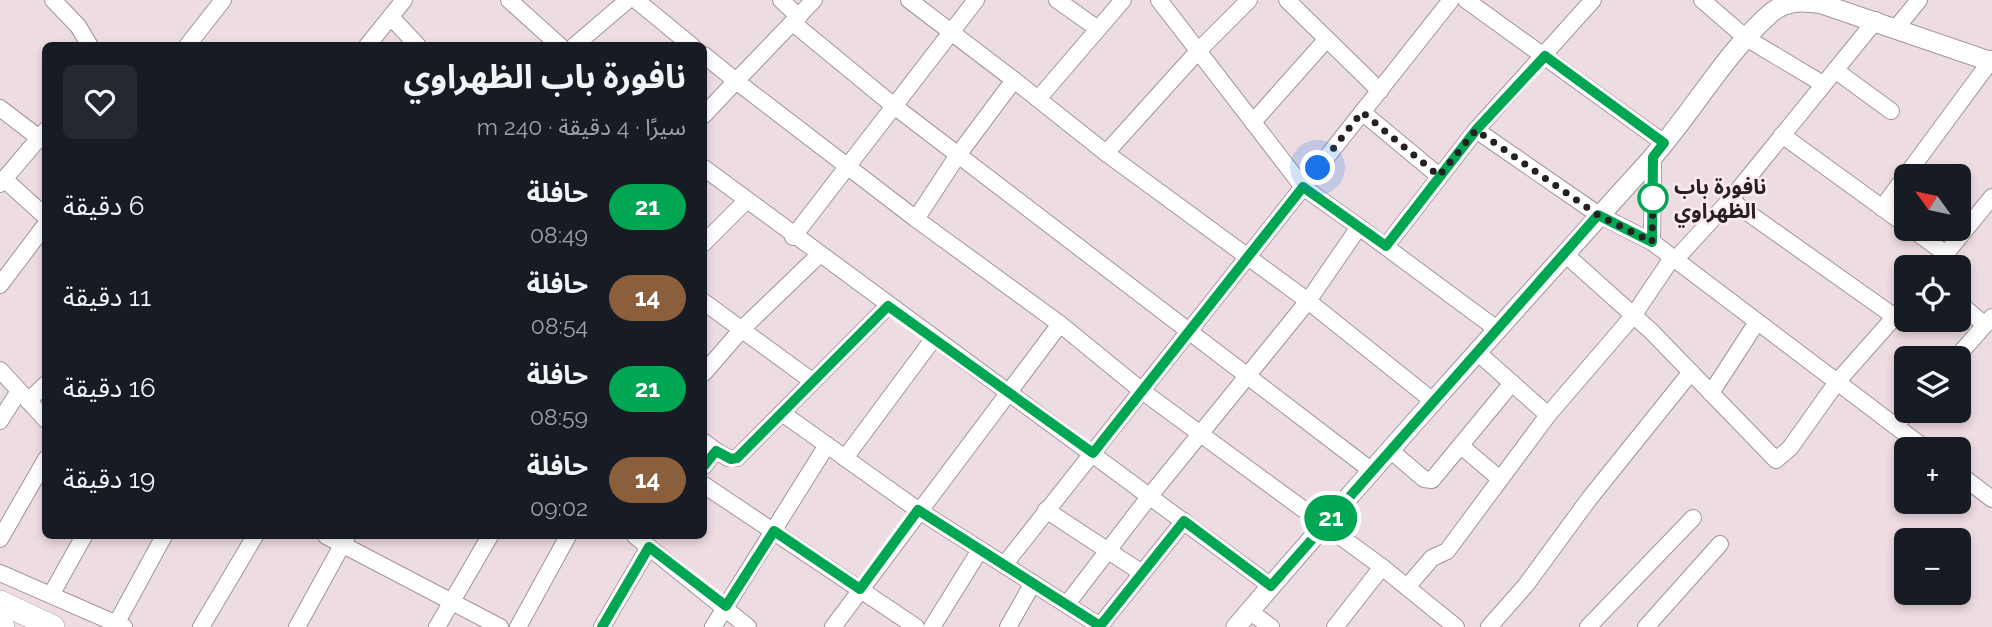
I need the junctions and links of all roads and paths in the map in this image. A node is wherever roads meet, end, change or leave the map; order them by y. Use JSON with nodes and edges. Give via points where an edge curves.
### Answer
{"nodes":[{"id":1,"x":53,"y":0,"type":"edge"},
{"id":2,"x":223,"y":0,"type":"edge"},
{"id":3,"x":509,"y":0,"type":"edge"},
{"id":4,"x":628,"y":0,"type":"edge"},
{"id":5,"x":636,"y":0,"type":"edge"},
{"id":6,"x":781,"y":0,"type":"edge"},
{"id":7,"x":814,"y":0,"type":"edge"},
{"id":8,"x":909,"y":0,"type":"edge"},
{"id":9,"x":976,"y":0,"type":"edge"},
{"id":10,"x":1057,"y":0,"type":"edge"},
{"id":11,"x":1123,"y":0,"type":"edge"},
{"id":12,"x":1160,"y":0,"type":"edge"},
{"id":13,"x":1249,"y":0,"type":"edge"},
{"id":14,"x":1287,"y":0,"type":"edge"},
{"id":15,"x":1451,"y":0,"type":"edge"},
{"id":16,"x":1466,"y":0,"type":"edge"},
{"id":17,"x":1593,"y":0,"type":"edge"},
{"id":18,"x":1702,"y":0,"type":"edge"},
{"id":19,"x":1919,"y":0,"type":"edge"},
{"id":20,"x":1778,"y":5,"type":"edge"},
{"id":21,"x":395,"y":6,"type":"edge"},
{"id":22,"x":796,"y":20,"type":"junction"},
{"id":23,"x":1876,"y":20,"type":"junction"},
{"id":24,"x":1897,"y":27,"type":"junction"},
{"id":25,"x":1098,"y":29,"type":"junction"},
{"id":26,"x":950,"y":33,"type":"junction"},
{"id":27,"x":1746,"y":38,"type":"junction"},
{"id":28,"x":1326,"y":40,"type":"junction"},
{"id":29,"x":88,"y":42,"type":"edge"},
{"id":30,"x":190,"y":42,"type":"edge"},
{"id":31,"x":370,"y":42,"type":"edge"},
{"id":32,"x":416,"y":42,"type":"edge"},
{"id":33,"x":556,"y":42,"type":"edge"},
{"id":34,"x":580,"y":42,"type":"edge"},
{"id":35,"x":687,"y":42,"type":"edge"},
{"id":36,"x":1199,"y":50,"type":"junction"},
{"id":37,"x":1545,"y":56,"type":"junction"},
{"id":38,"x":707,"y":57,"type":"edge"},
{"id":39,"x":1992,"y":61,"type":"edge"},
{"id":40,"x":1835,"y":70,"type":"junction"},
{"id":41,"x":1014,"y":80,"type":"junction"},
{"id":42,"x":736,"y":81,"type":"junction"},
{"id":43,"x":1823,"y":84,"type":"junction"},
{"id":44,"x":1380,"y":91,"type":"junction"},
{"id":45,"x":1038,"y":99,"type":"junction"},
{"id":46,"x":894,"y":106,"type":"junction"},
{"id":47,"x":0,"y":107,"type":"edge"},
{"id":48,"x":1891,"y":111,"type":"dead end"},
{"id":49,"x":707,"y":112,"type":"edge"},
{"id":50,"x":1362,"y":112,"type":"junction"},
{"id":51,"x":1253,"y":122,"type":"junction"},
{"id":52,"x":1476,"y":130,"type":"junction"},
{"id":53,"x":42,"y":134,"type":"edge"},
{"id":54,"x":1783,"y":135,"type":"junction"},
{"id":55,"x":1659,"y":150,"type":"junction"},
{"id":56,"x":1107,"y":153,"type":"junction"},
{"id":57,"x":958,"y":155,"type":"junction"},
{"id":58,"x":849,"y":167,"type":"junction"},
{"id":59,"x":707,"y":170,"type":"edge"},
{"id":60,"x":3,"y":175,"type":"edge"},
{"id":61,"x":1439,"y":176,"type":"junction"},
{"id":62,"x":1303,"y":187,"type":"junction"},
{"id":63,"x":1992,"y":197,"type":"edge"},
{"id":64,"x":1730,"y":200,"type":"junction"},
{"id":65,"x":746,"y":201,"type":"junction"},
{"id":66,"x":1882,"y":208,"type":"junction"},
{"id":67,"x":42,"y":213,"type":"edge"},
{"id":68,"x":1598,"y":215,"type":"junction"},
{"id":69,"x":1894,"y":216,"type":"edge"},
{"id":70,"x":916,"y":219,"type":"junction"},
{"id":71,"x":1359,"y":227,"type":"junction"},
{"id":72,"x":42,"y":229,"type":"edge"},
{"id":73,"x":793,"y":237,"type":"junction"},
{"id":74,"x":707,"y":240,"type":"edge"},
{"id":75,"x":1652,"y":242,"type":"junction"},
{"id":76,"x":1930,"y":242,"type":"edge"},
{"id":77,"x":1386,"y":246,"type":"junction"},
{"id":78,"x":1565,"y":254,"type":"junction"},
{"id":79,"x":1946,"y":254,"type":"joint"},
{"id":80,"x":818,"y":255,"type":"junction"},
{"id":81,"x":1246,"y":258,"type":"junction"},
{"id":82,"x":1674,"y":259,"type":"junction"},
{"id":83,"x":0,"y":285,"type":"edge"},
{"id":84,"x":1308,"y":301,"type":"junction"},
{"id":85,"x":707,"y":304,"type":"edge"},
{"id":86,"x":888,"y":306,"type":"junction"},
{"id":87,"x":1971,"y":310,"type":"edge"},
{"id":88,"x":1633,"y":316,"type":"junction"},
{"id":89,"x":1894,"y":316,"type":"edge"},
{"id":90,"x":1894,"y":318,"type":"edge"},
{"id":91,"x":1989,"y":321,"type":"edge"},
{"id":92,"x":1757,"y":322,"type":"junction"},
{"id":93,"x":1060,"y":324,"type":"junction"},
{"id":94,"x":741,"y":329,"type":"junction"},
{"id":95,"x":1498,"y":330,"type":"junction"},
{"id":96,"x":1190,"y":332,"type":"junction"},
{"id":97,"x":933,"y":338,"type":"junction"},
{"id":98,"x":1967,"y":346,"type":"edge"},
{"id":99,"x":1477,"y":352,"type":"junction"},
{"id":100,"x":707,"y":369,"type":"edge"},
{"id":101,"x":0,"y":370,"type":"edge"},
{"id":102,"x":1691,"y":372,"type":"junction"},
{"id":103,"x":1248,"y":374,"type":"junction"},
{"id":104,"x":812,"y":382,"type":"junction"},
{"id":105,"x":1837,"y":382,"type":"junction"},
{"id":106,"x":1512,"y":383,"type":"junction"},
{"id":107,"x":42,"y":386,"type":"edge"},
{"id":108,"x":1142,"y":391,"type":"junction"},
{"id":109,"x":1007,"y":393,"type":"junction"},
{"id":110,"x":1711,"y":393,"type":"junction"},
{"id":111,"x":24,"y":396,"type":"junction"},
{"id":112,"x":1433,"y":401,"type":"junction"},
{"id":113,"x":782,"y":412,"type":"junction"},
{"id":114,"x":42,"y":415,"type":"edge"},
{"id":115,"x":1548,"y":415,"type":"junction"},
{"id":116,"x":0,"y":421,"type":"edge"},
{"id":117,"x":1898,"y":423,"type":"edge"},
{"id":118,"x":1895,"y":426,"type":"junction"},
{"id":119,"x":1200,"y":433,"type":"junction"},
{"id":120,"x":1910,"y":437,"type":"edge"},
{"id":121,"x":827,"y":445,"type":"junction"},
{"id":122,"x":1461,"y":446,"type":"junction"},
{"id":123,"x":710,"y":447,"type":"edge"},
{"id":124,"x":1390,"y":450,"type":"junction"},
{"id":125,"x":1093,"y":453,"type":"junction"},
{"id":126,"x":845,"y":458,"type":"junction"},
{"id":127,"x":42,"y":467,"type":"edge"},
{"id":128,"x":1372,"y":471,"type":"junction"},
{"id":129,"x":1500,"y":479,"type":"junction"},
{"id":130,"x":1971,"y":483,"type":"edge"},
{"id":131,"x":707,"y":487,"type":"edge"},
{"id":132,"x":1149,"y":496,"type":"junction"},
{"id":133,"x":1992,"y":499,"type":"edge"},
{"id":134,"x":918,"y":510,"type":"junction"},
{"id":135,"x":1046,"y":510,"type":"junction"},
{"id":136,"x":1693,"y":518,"type":"dead end"},
{"id":137,"x":1184,"y":521,"type":"junction"},
{"id":138,"x":1325,"y":526,"type":"junction"},
{"id":139,"x":774,"y":531,"type":"junction"},
{"id":140,"x":0,"y":539,"type":"edge"},
{"id":141,"x":82,"y":539,"type":"edge"},
{"id":142,"x":163,"y":539,"type":"edge"},
{"id":143,"x":253,"y":539,"type":"edge"},
{"id":144,"x":488,"y":539,"type":"edge"},
{"id":145,"x":566,"y":539,"type":"edge"},
{"id":146,"x":344,"y":540,"type":"edge"},
{"id":147,"x":643,"y":540,"type":"edge"},
{"id":148,"x":1720,"y":544,"type":"dead end"},
{"id":149,"x":980,"y":550,"type":"junction"},
{"id":150,"x":1108,"y":551,"type":"junction"},
{"id":151,"x":1004,"y":565,"type":"junction"},
{"id":152,"x":1382,"y":567,"type":"junction"},
{"id":153,"x":0,"y":573,"type":"edge"},
{"id":154,"x":1142,"y":573,"type":"junction"},
{"id":155,"x":1033,"y":583,"type":"junction"},
{"id":156,"x":1271,"y":586,"type":"junction"},
{"id":157,"x":1407,"y":587,"type":"junction"},
{"id":158,"x":860,"y":589,"type":"junction"},
{"id":159,"x":51,"y":595,"type":"junction"},
{"id":160,"x":452,"y":601,"type":"junction"},
{"id":161,"x":0,"y":602,"type":"edge"},
{"id":162,"x":1067,"y":604,"type":"junction"},
{"id":163,"x":726,"y":606,"type":"junction"},
{"id":164,"x":1250,"y":611,"type":"junction"},
{"id":165,"x":120,"y":625,"type":"edge"},
{"id":166,"x":520,"y":626,"type":"edge"},
{"id":167,"x":1099,"y":626,"type":"edge"},
{"id":168,"x":53,"y":627,"type":"edge"},
{"id":169,"x":201,"y":627,"type":"edge"},
{"id":170,"x":297,"y":627,"type":"edge"},
{"id":171,"x":437,"y":627,"type":"edge"},
{"id":172,"x":500,"y":627,"type":"edge"},
{"id":173,"x":602,"y":627,"type":"edge"},
{"id":174,"x":713,"y":627,"type":"edge"},
{"id":175,"x":748,"y":627,"type":"edge"},
{"id":176,"x":833,"y":627,"type":"edge"},
{"id":177,"x":916,"y":627,"type":"edge"},
{"id":178,"x":932,"y":627,"type":"edge"},
{"id":179,"x":1008,"y":627,"type":"edge"},
{"id":180,"x":1236,"y":627,"type":"edge"},
{"id":181,"x":1271,"y":627,"type":"edge"},
{"id":182,"x":1335,"y":627,"type":"edge"},
{"id":183,"x":1456,"y":627,"type":"edge"},
{"id":184,"x":1489,"y":627,"type":"edge"},
{"id":185,"x":1588,"y":627,"type":"edge"},
{"id":186,"x":1646,"y":627,"type":"edge"}],
"edges":[{"from":1,"to":29,"type":"street"},
{"from":2,"to":30,"type":"street"},
{"from":3,"to":33,"type":"street"},
{"from":4,"to":34,"type":"street"},
{"from":5,"to":35,"type":"street"},
{"from":6,"to":22,"type":"street"},
{"from":7,"to":22,"type":"street"},
{"from":8,"to":26,"type":"street"},
{"from":9,"to":26,"type":"street"},
{"from":10,"to":25,"type":"street"},
{"from":11,"to":25,"type":"street"},
{"from":12,"to":36,"type":"street"},
{"from":13,"to":36,"type":"street"},
{"from":14,"to":28,"type":"street"},
{"from":15,"to":44,"type":"street"},
{"from":16,"to":37,"type":"street"},
{"from":17,"to":37,"type":"street"},
{"from":18,"to":27,"type":"street"},
{"from":19,"to":24,"type":"street"},
{"from":20,"to":23,"type":"main road","via":[[1804,1]]},
{"from":20,"to":27,"type":"main road"},
{"from":21,"to":31,"type":"street"},
{"from":21,"to":32,"type":"street"},
{"from":22,"to":42,"type":"street"},
{"from":22,"to":46,"type":"street"},
{"from":23,"to":24,"type":"main road"},
{"from":23,"to":40,"type":"street"},
{"from":24,"to":39,"type":"main road"},
{"from":25,"to":45,"type":"street"},
{"from":26,"to":41,"type":"street"},
{"from":26,"to":46,"type":"street"},
{"from":27,"to":43,"type":"street"},
{"from":27,"to":55,"type":"main road"},
{"from":28,"to":44,"type":"street"},
{"from":28,"to":51,"type":"street"},
{"from":36,"to":51,"type":"street"},
{"from":36,"to":56,"type":"street"},
{"from":37,"to":52,"type":"street"},
{"from":37,"to":55,"type":"street"},
{"from":38,"to":42,"type":"street"},
{"from":39,"to":66,"type":"street"},
{"from":40,"to":43,"type":"street"},
{"from":40,"to":48,"type":"street"},
{"from":41,"to":45,"type":"street"},
{"from":41,"to":57,"type":"street"},
{"from":42,"to":49,"type":"street"},
{"from":42,"to":58,"type":"street"},
{"from":43,"to":54,"type":"street"},
{"from":44,"to":50,"type":"street"},
{"from":45,"to":56,"type":"street"},
{"from":46,"to":57,"type":"street"},
{"from":46,"to":58,"type":"street"},
{"from":47,"to":53,"type":"street"},
{"from":50,"to":61,"type":"street"},
{"from":50,"to":62,"type":"street"},
{"from":51,"to":62,"type":"street"},
{"from":52,"to":61,"type":"street"},
{"from":52,"to":68,"type":"street"},
{"from":53,"to":60,"type":"street"},
{"from":54,"to":64,"type":"street"},
{"from":54,"to":66,"type":"street"},
{"from":55,"to":68,"type":"main road"},
{"from":55,"to":75,"type":"street"},
{"from":56,"to":81,"type":"street"},
{"from":57,"to":70,"type":"street"},
{"from":57,"to":96,"type":"street"},
{"from":58,"to":70,"type":"street"},
{"from":58,"to":73,"type":"street"},
{"from":59,"to":65,"type":"street"},
{"from":60,"to":67,"type":"street"},
{"from":61,"to":77,"type":"street"},
{"from":62,"to":71,"type":"street"},
{"from":62,"to":81,"type":"street"},
{"from":63,"to":79,"type":"street"},
{"from":64,"to":82,"type":"street"},
{"from":64,"to":89,"type":"street"},
{"from":65,"to":73,"type":"street"},
{"from":65,"to":74,"type":"street"},
{"from":66,"to":69,"type":"street"},
{"from":68,"to":75,"type":"street"},
{"from":68,"to":78,"type":"main road"},
{"from":70,"to":93,"type":"street"},
{"from":71,"to":77,"type":"street"},
{"from":71,"to":84,"type":"street"},
{"from":72,"to":83,"type":"street"},
{"from":73,"to":80,"type":"street"},
{"from":75,"to":82,"type":"street"},
{"from":76,"to":79,"type":"street"},
{"from":77,"to":95,"type":"street"},
{"from":78,"to":88,"type":"street"},
{"from":78,"to":95,"type":"main road"},
{"from":80,"to":86,"type":"street"},
{"from":80,"to":94,"type":"street"},
{"from":81,"to":84,"type":"street"},
{"from":81,"to":96,"type":"street"},
{"from":82,"to":88,"type":"street"},
{"from":82,"to":92,"type":"street"},
{"from":84,"to":103,"type":"street"},
{"from":84,"to":112,"type":"street"},
{"from":85,"to":94,"type":"street"},
{"from":86,"to":97,"type":"street"},
{"from":86,"to":104,"type":"street"},
{"from":87,"to":91,"type":"street"},
{"from":88,"to":102,"type":"street"},
{"from":88,"to":115,"type":"street"},
{"from":90,"to":105,"type":"street"},
{"from":91,"to":98,"type":"street"},
{"from":92,"to":105,"type":"street"},
{"from":92,"to":110,"type":"street"},
{"from":93,"to":108,"type":"street"},
{"from":93,"to":109,"type":"street"},
{"from":94,"to":100,"type":"street"},
{"from":94,"to":104,"type":"street"},
{"from":95,"to":99,"type":"main road"},
{"from":96,"to":103,"type":"street"},
{"from":96,"to":108,"type":"street"},
{"from":97,"to":109,"type":"street"},
{"from":97,"to":126,"type":"street"},
{"from":99,"to":106,"type":"street"},
{"from":99,"to":112,"type":"main road"},
{"from":101,"to":111,"type":"street"},
{"from":102,"to":110,"type":"street"},
{"from":102,"to":184,"type":"street"},
{"from":103,"to":119,"type":"street"},
{"from":103,"to":128,"type":"street"},
{"from":104,"to":113,"type":"street"},
{"from":105,"to":110,"type":"street","via":[[1790,448],[1776,460]]},
{"from":105,"to":118,"type":"street"},
{"from":106,"to":115,"type":"street"},
{"from":106,"to":122,"type":"street"},
{"from":107,"to":111,"type":"street"},
{"from":108,"to":119,"type":"street"},
{"from":108,"to":125,"type":"street"},
{"from":109,"to":125,"type":"street"},
{"from":109,"to":134,"type":"street"},
{"from":111,"to":114,"type":"street"},
{"from":111,"to":116,"type":"street"},
{"from":112,"to":124,"type":"main road"},
{"from":113,"to":121,"type":"street"},
{"from":113,"to":123,"type":"street","via":[[737,458]]},
{"from":115,"to":129,"type":"street"},
{"from":117,"to":118,"type":"street"},
{"from":118,"to":120,"type":"street"},
{"from":119,"to":132,"type":"street"},
{"from":119,"to":138,"type":"street"},
{"from":121,"to":126,"type":"street"},
{"from":121,"to":139,"type":"street"},
{"from":122,"to":124,"type":"street","via":[[1429,481]]},
{"from":122,"to":129,"type":"street"},
{"from":124,"to":128,"type":"main road"},
{"from":125,"to":132,"type":"street"},
{"from":125,"to":135,"type":"street"},
{"from":126,"to":134,"type":"street"},
{"from":127,"to":140,"type":"street"},
{"from":128,"to":138,"type":"main road"},
{"from":129,"to":157,"type":"street","via":[[1447,551],[1432,558]]},
{"from":130,"to":133,"type":"street"},
{"from":131,"to":139,"type":"street"},
{"from":132,"to":137,"type":"street"},
{"from":132,"to":150,"type":"street"},
{"from":134,"to":149,"type":"street"},
{"from":134,"to":158,"type":"street"},
{"from":135,"to":150,"type":"street"},
{"from":135,"to":151,"type":"street"},
{"from":136,"to":185,"type":"street"},
{"from":137,"to":154,"type":"street"},
{"from":137,"to":156,"type":"street"},
{"from":138,"to":152,"type":"street"},
{"from":138,"to":156,"type":"main road"},
{"from":139,"to":158,"type":"street"},
{"from":139,"to":163,"type":"street"},
{"from":141,"to":159,"type":"street"},
{"from":142,"to":165,"type":"street"},
{"from":143,"to":169,"type":"street"},
{"from":144,"to":160,"type":"street"},
{"from":145,"to":166,"type":"street"},
{"from":146,"to":160,"type":"street"},
{"from":146,"to":170,"type":"street"},
{"from":147,"to":163,"type":"street"},
{"from":147,"to":173,"type":"street"},
{"from":148,"to":186,"type":"street"},
{"from":149,"to":151,"type":"street"},
{"from":149,"to":178,"type":"street"},
{"from":150,"to":154,"type":"street"},
{"from":150,"to":162,"type":"street"},
{"from":151,"to":155,"type":"street"},
{"from":152,"to":157,"type":"street"},
{"from":152,"to":182,"type":"street"},
{"from":153,"to":159,"type":"street"},
{"from":154,"to":167,"type":"street"},
{"from":155,"to":162,"type":"street"},
{"from":155,"to":179,"type":"street"},
{"from":156,"to":164,"type":"main road"},
{"from":157,"to":183,"type":"street"},
{"from":158,"to":176,"type":"street"},
{"from":158,"to":177,"type":"street"},
{"from":159,"to":165,"type":"street"},
{"from":160,"to":171,"type":"street"},
{"from":160,"to":172,"type":"street"},
{"from":161,"to":168,"type":"highway"},
{"from":162,"to":167,"type":"street"},
{"from":163,"to":174,"type":"street"},
{"from":163,"to":175,"type":"street"},
{"from":164,"to":180,"type":"main road"},
{"from":164,"to":181,"type":"street"}]}
